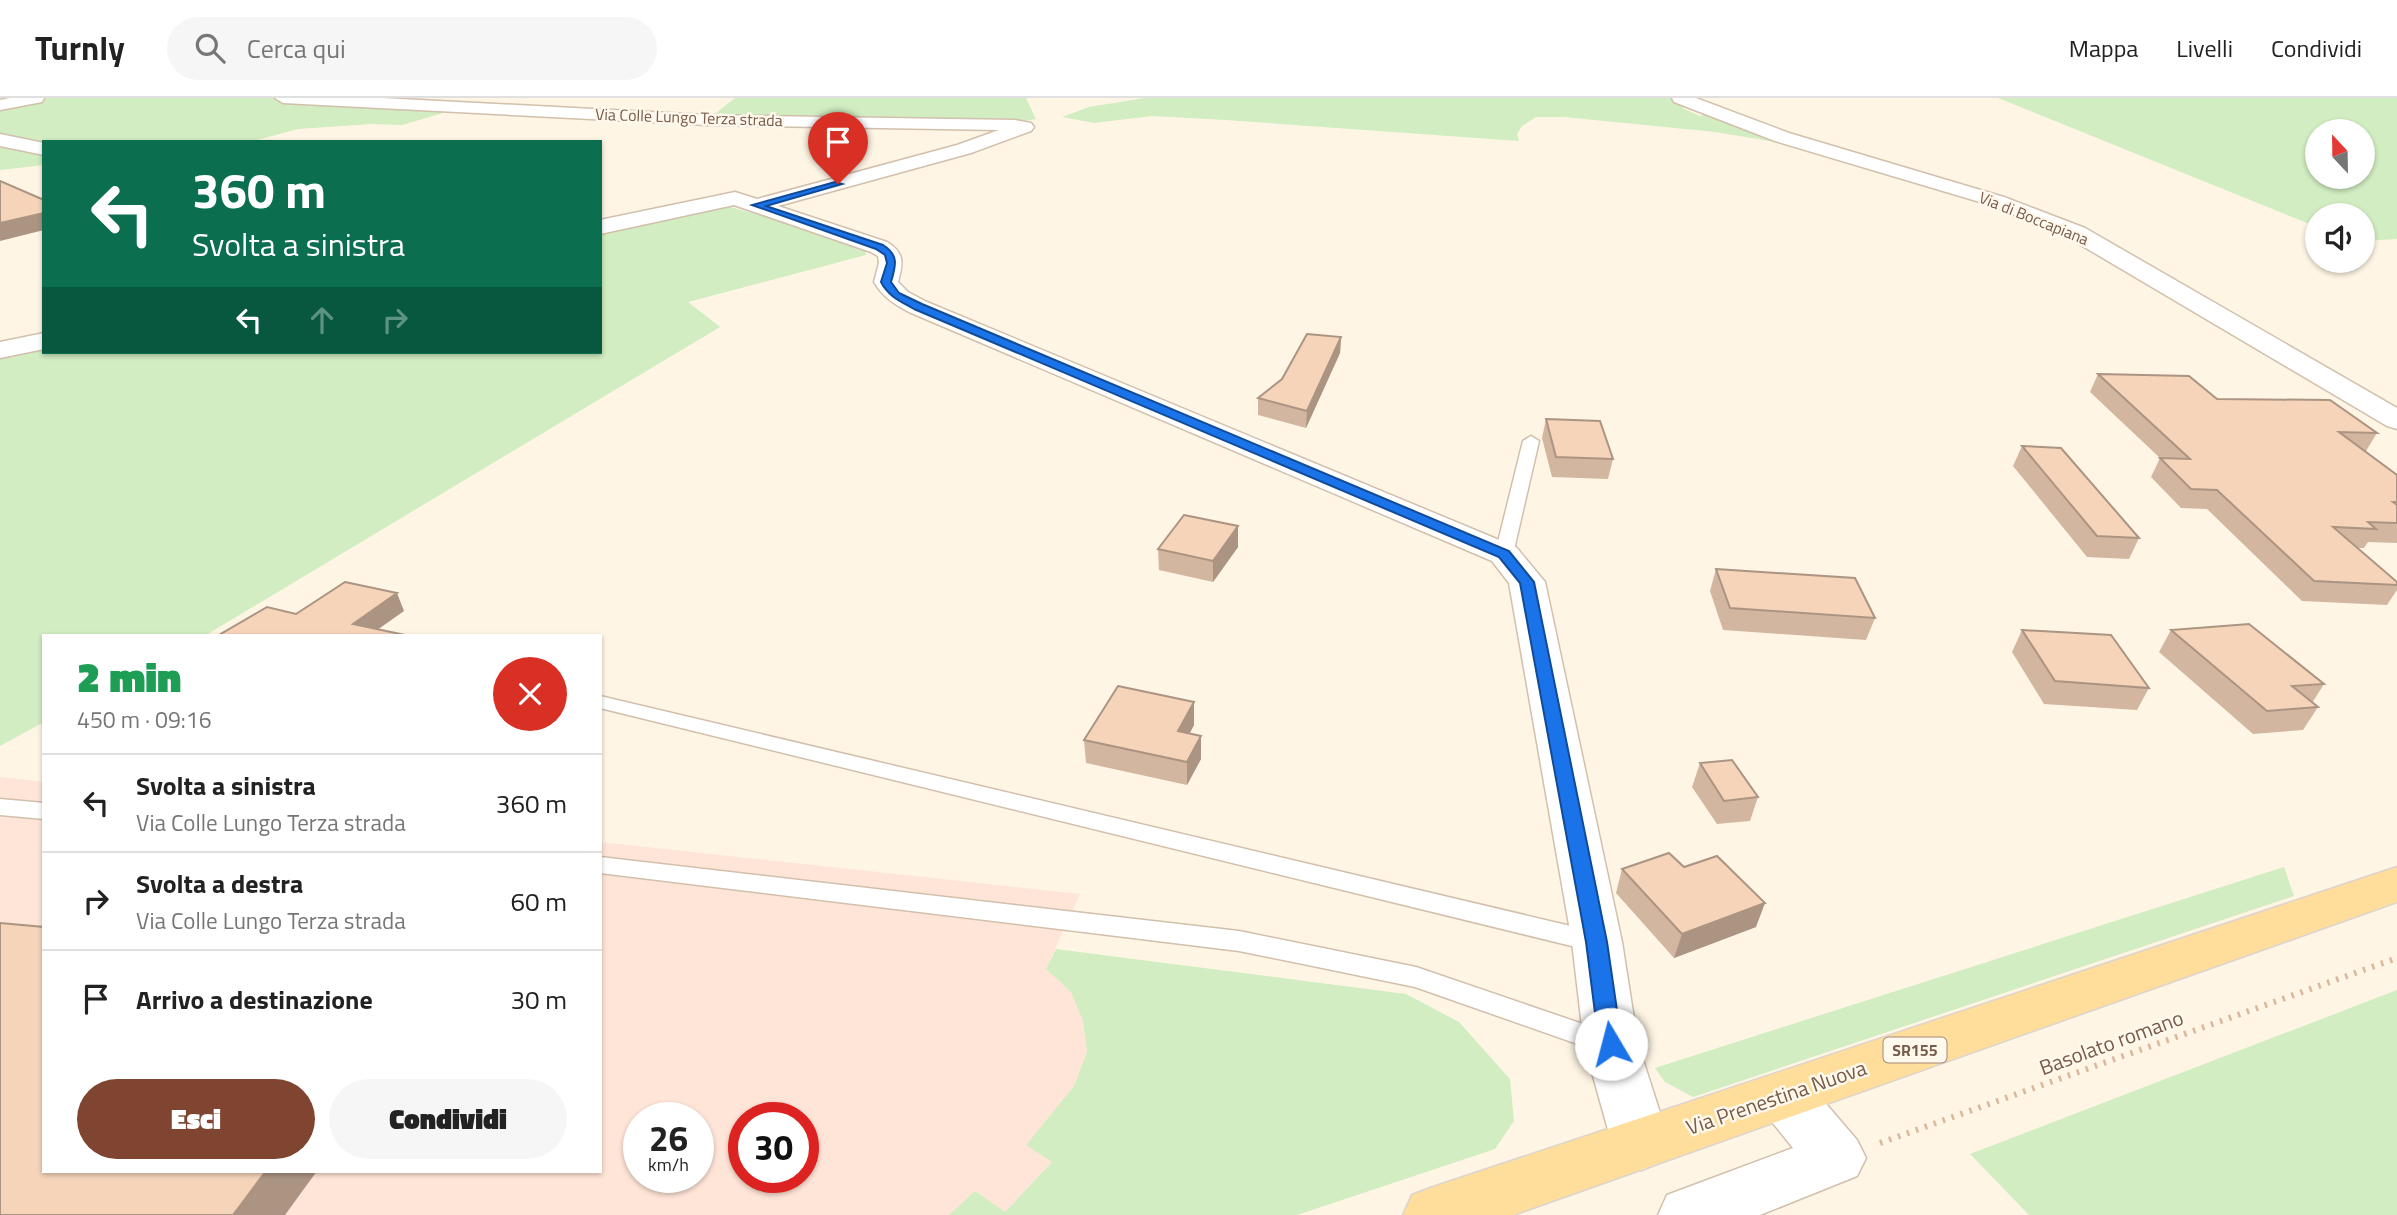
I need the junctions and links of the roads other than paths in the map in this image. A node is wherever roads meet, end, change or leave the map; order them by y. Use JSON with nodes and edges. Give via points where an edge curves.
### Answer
{"nodes":[{"id":1,"x":36,"y":98,"type":"edge"},
{"id":2,"x":283,"y":98,"type":"edge"},
{"id":3,"x":1680,"y":98,"type":"edge"},
{"id":4,"x":0,"y":105,"type":"edge"},
{"id":5,"x":0,"y":139,"type":"edge"},
{"id":6,"x":42,"y":149,"type":"edge"},
{"id":7,"x":757,"y":205,"type":"junction"},
{"id":8,"x":602,"y":227,"type":"edge"},
{"id":9,"x":42,"y":341,"type":"edge"},
{"id":10,"x":0,"y":349,"type":"edge"},
{"id":11,"x":2397,"y":421,"type":"edge"},
{"id":12,"x":1531,"y":441,"type":"dead end"},
{"id":13,"x":1504,"y":554,"type":"junction"},
{"id":14,"x":602,"y":702,"type":"edge"},
{"id":15,"x":0,"y":807,"type":"edge"},
{"id":16,"x":42,"y":811,"type":"edge"},
{"id":17,"x":602,"y":865,"type":"edge"},
{"id":18,"x":2397,"y":884,"type":"edge"},
{"id":19,"x":1597,"y":942,"type":"junction"},
{"id":20,"x":1611,"y":1044,"type":"junction"},
{"id":21,"x":1784,"y":1095,"type":"junction"},
{"id":22,"x":1641,"y":1144,"type":"junction"},
{"id":23,"x":1433,"y":1215,"type":"edge"},
{"id":24,"x":1688,"y":1215,"type":"edge"}],
"edges":[{"from":1,"to":4,"type":"street"},
{"from":2,"to":7,"type":"street","name":"Via Colle Lungo Terza strada","via":[[707,120],[1025,127],[964,149]]},
{"from":3,"to":11,"type":"street","name":"Via di Boccapiana","via":[[1782,137],[1997,201],[2077,233]]},
{"from":5,"to":6,"type":"street"},
{"from":7,"to":8,"type":"street","name":"Via Colle Lungo Terza strada","via":[[735,198]]},
{"from":7,"to":13,"type":"street","name":"Via Colle Lungo Terza strada","via":[[889,253],[886,282],[895,295],[918,307]]},
{"from":9,"to":10,"type":"street"},
{"from":12,"to":13,"type":"lane"},
{"from":13,"to":19,"type":"street","name":"Via Colle Lungo Terza strada","via":[[1527,582]]},
{"from":14,"to":19,"type":"lane"},
{"from":15,"to":16,"type":"lane"},
{"from":17,"to":20,"type":"lane","via":[[1239,941],[1416,977]]},
{"from":18,"to":21,"type":"main road","name":"Via Prenestina Nuova","number":"SR155"},
{"from":19,"to":20,"type":"street","name":"Via Colle Lungo Terza strada"},
{"from":20,"to":22,"type":"street","name":"Via Colle Lungo Terza strada"},
{"from":21,"to":22,"type":"main road","name":"Via Prenestina Nuova","number":"SR155"},
{"from":21,"to":24,"type":"street","via":[[1837,1158]]},
{"from":22,"to":23,"type":"main road","name":"Via Prenestina Nuova","number":"SR155"}]}
